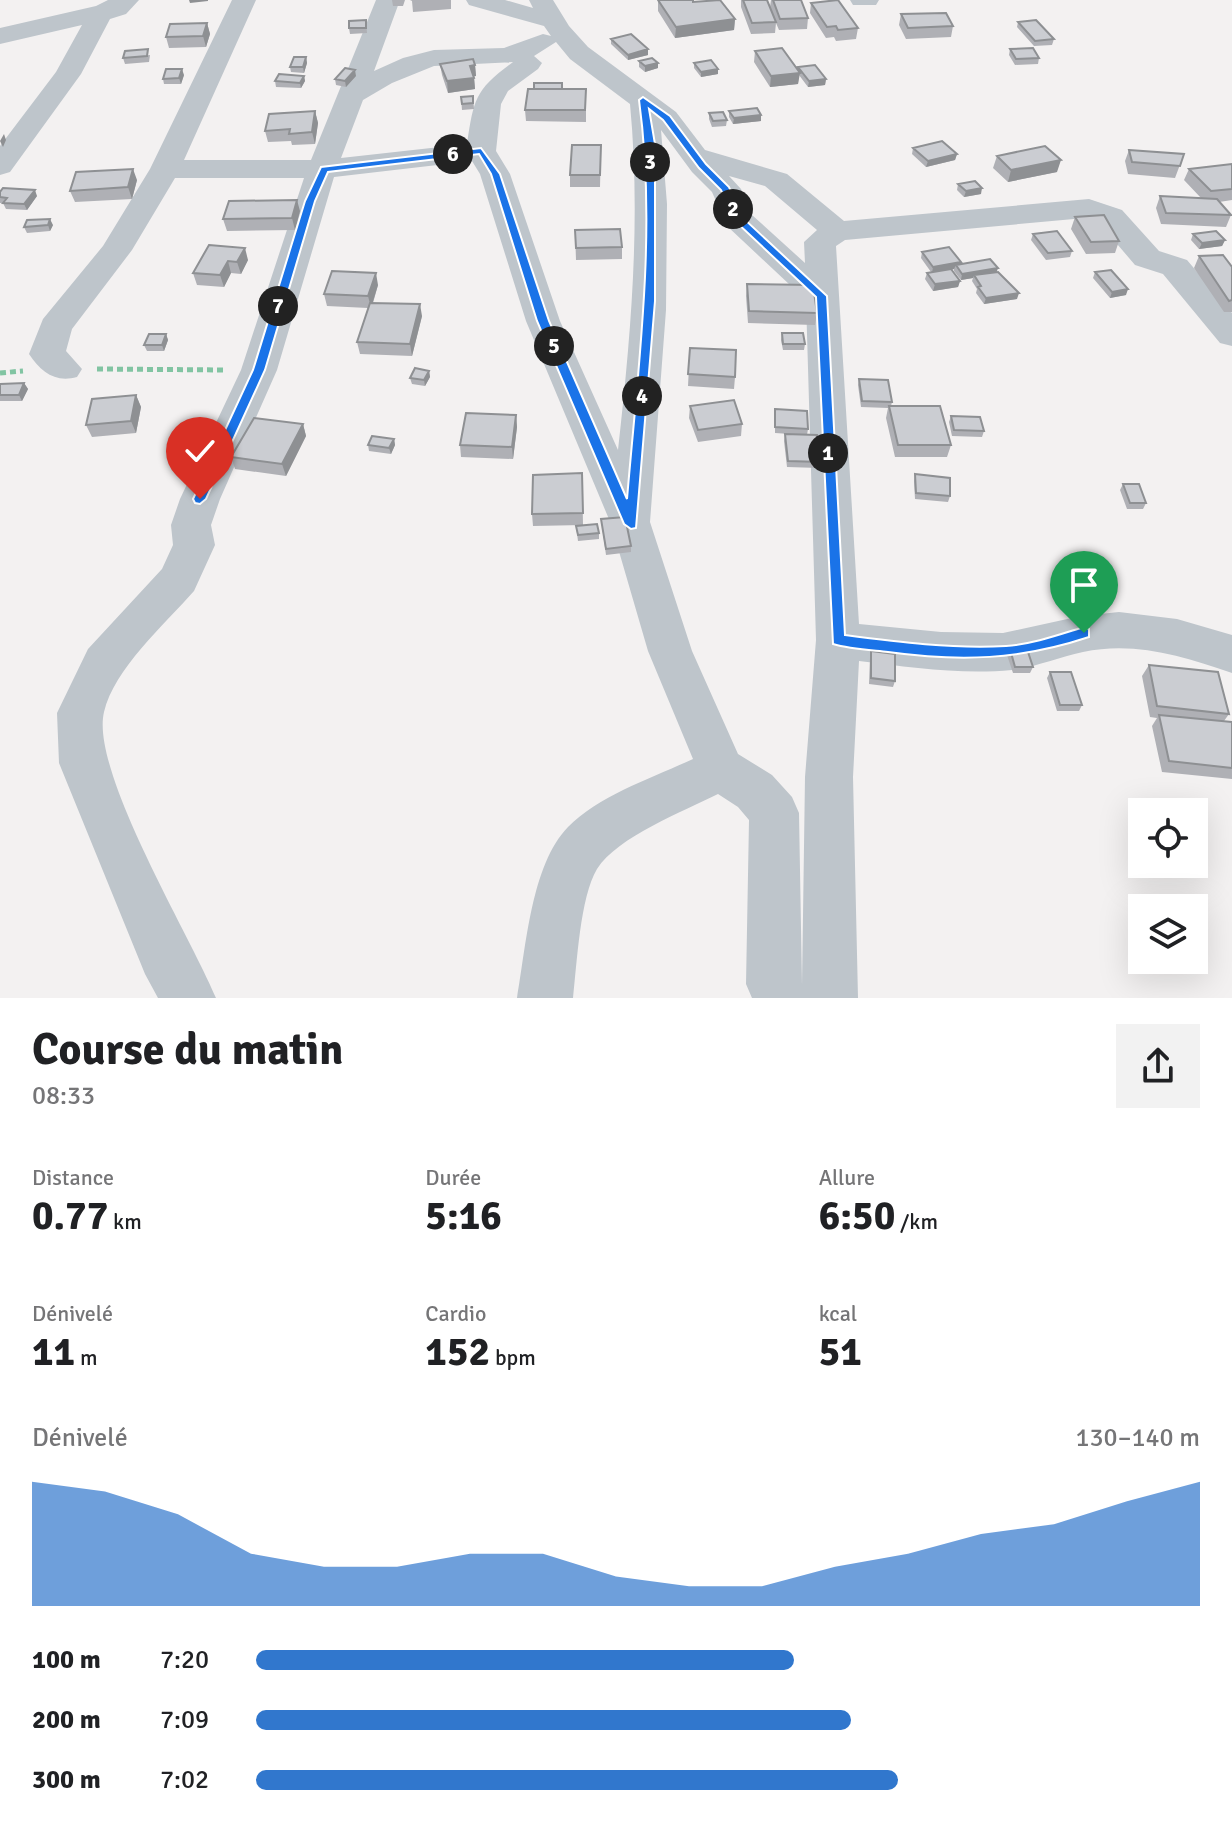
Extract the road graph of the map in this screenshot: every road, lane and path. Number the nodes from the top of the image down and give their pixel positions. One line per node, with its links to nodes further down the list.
1 (127, 0): 6 (street)
2 (154, 0): 6 (street)
3 (244, 0): 19 (street)
4 (388, 0): 11 (street)
5 (478, 0): 7 (street)
6 (100, 14): 8 (street); 18 (street)
7 (551, 17): 9 (street); 13 (street)
8 (0, 36)
9 (499, 56): 10 (street); 12 (street)
10 (436, 58): 11 (street); 14 (street)
11 (366, 60): 14 (street)
12 (546, 66): 13 (street); 16 (street)
13 (609, 76): 15 (street)
14 (354, 94): 20 (street)
15 (643, 100): 17 (street); 27 (street)
16 (481, 151): 20 (street); 27 (street)
17 (698, 157): 21 (street); 22 (street)
18 (0, 166)
19 (165, 169): 20 (street); 24 (street)
20 (325, 169): 25 (street)
21 (837, 231): 22 (street); 23 (street)
22 (821, 296): 28 (street)
23 (1232, 335)
24 (64, 369): 25 (path); 26 (path)
25 (259, 370): 31 (street)
26 (0, 373)
27 (631, 524): 30 (street)
28 (838, 640): 29 (street); 34 (street)
29 (1232, 654)
30 (721, 769): 32 (street); 33 (street)
31 (188, 998)
32 (545, 998)
33 (780, 998)
34 (830, 998)

